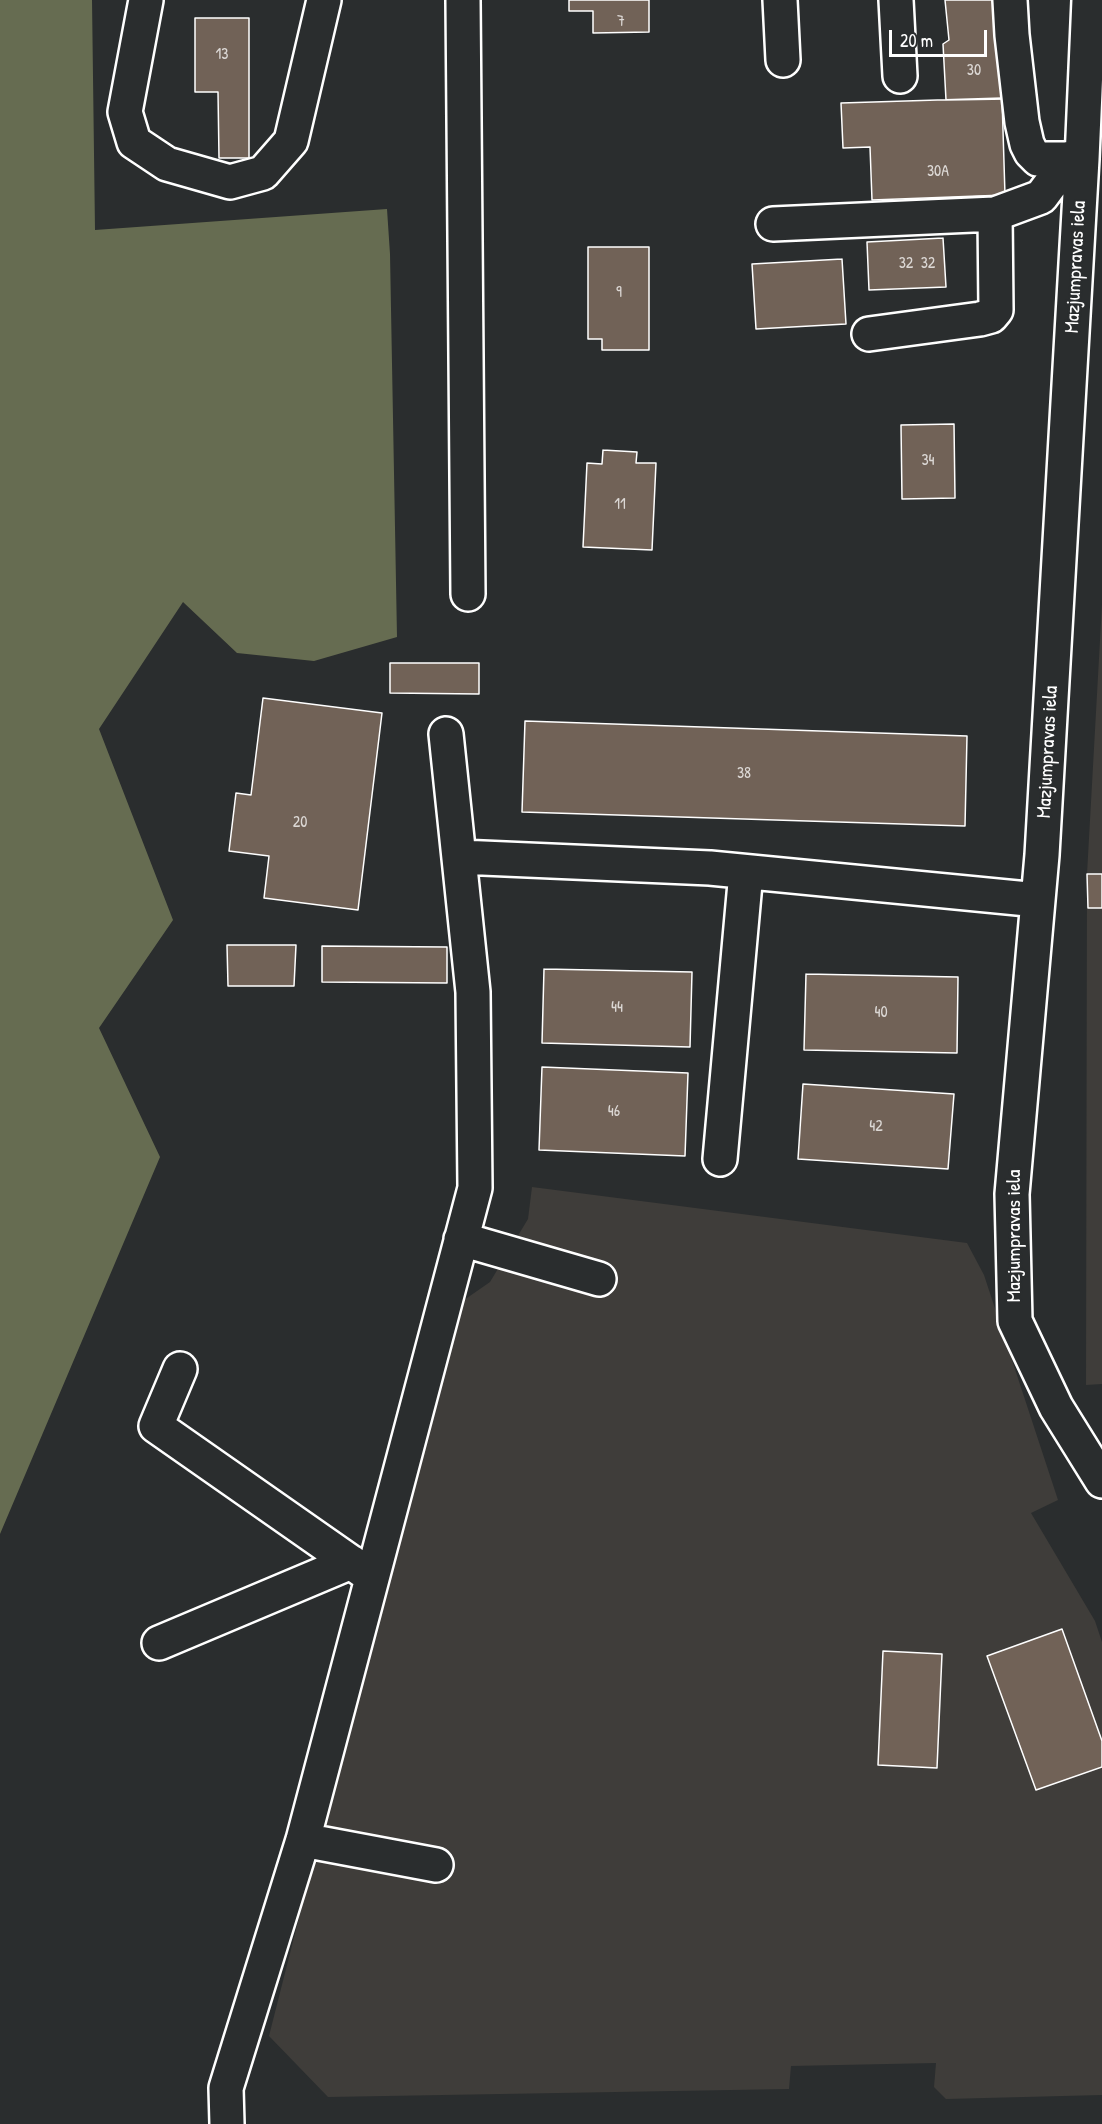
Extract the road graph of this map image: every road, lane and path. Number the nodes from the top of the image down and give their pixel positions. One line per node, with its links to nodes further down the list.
1 (146, 0): 2 (street)
2 (324, 0)
3 (463, 0): 14 (street)
4 (780, 0): 8 (street)
5 (896, 0): 9 (street)
6 (1010, 0): 10 (street)
7 (1089, 0): 10 (street, Mazjumpravas iela)
8 (783, 60)
9 (900, 76)
10 (1076, 159): 11 (street); 18 (street, Mazjumpravas iela)
11 (995, 214): 12 (street); 13 (street)
12 (773, 224)
13 (869, 334)
14 (468, 594)
15 (446, 734): 16 (street)
16 (460, 857): 17 (street); 20 (street)
17 (746, 872): 18 (street); 19 (street)
18 (1038, 900): 23 (street, Mazjumpravas iela)
19 (720, 1159)
20 (461, 1239): 21 (street); 24 (street)
21 (599, 1279)
22 (180, 1370): 24 (street)
23 (1102, 1481)
24 (362, 1569): 25 (street); 26 (street)
25 (159, 1643)
26 (303, 1840): 27 (street); 28 (street)
27 (436, 1865)
28 (227, 2124)

